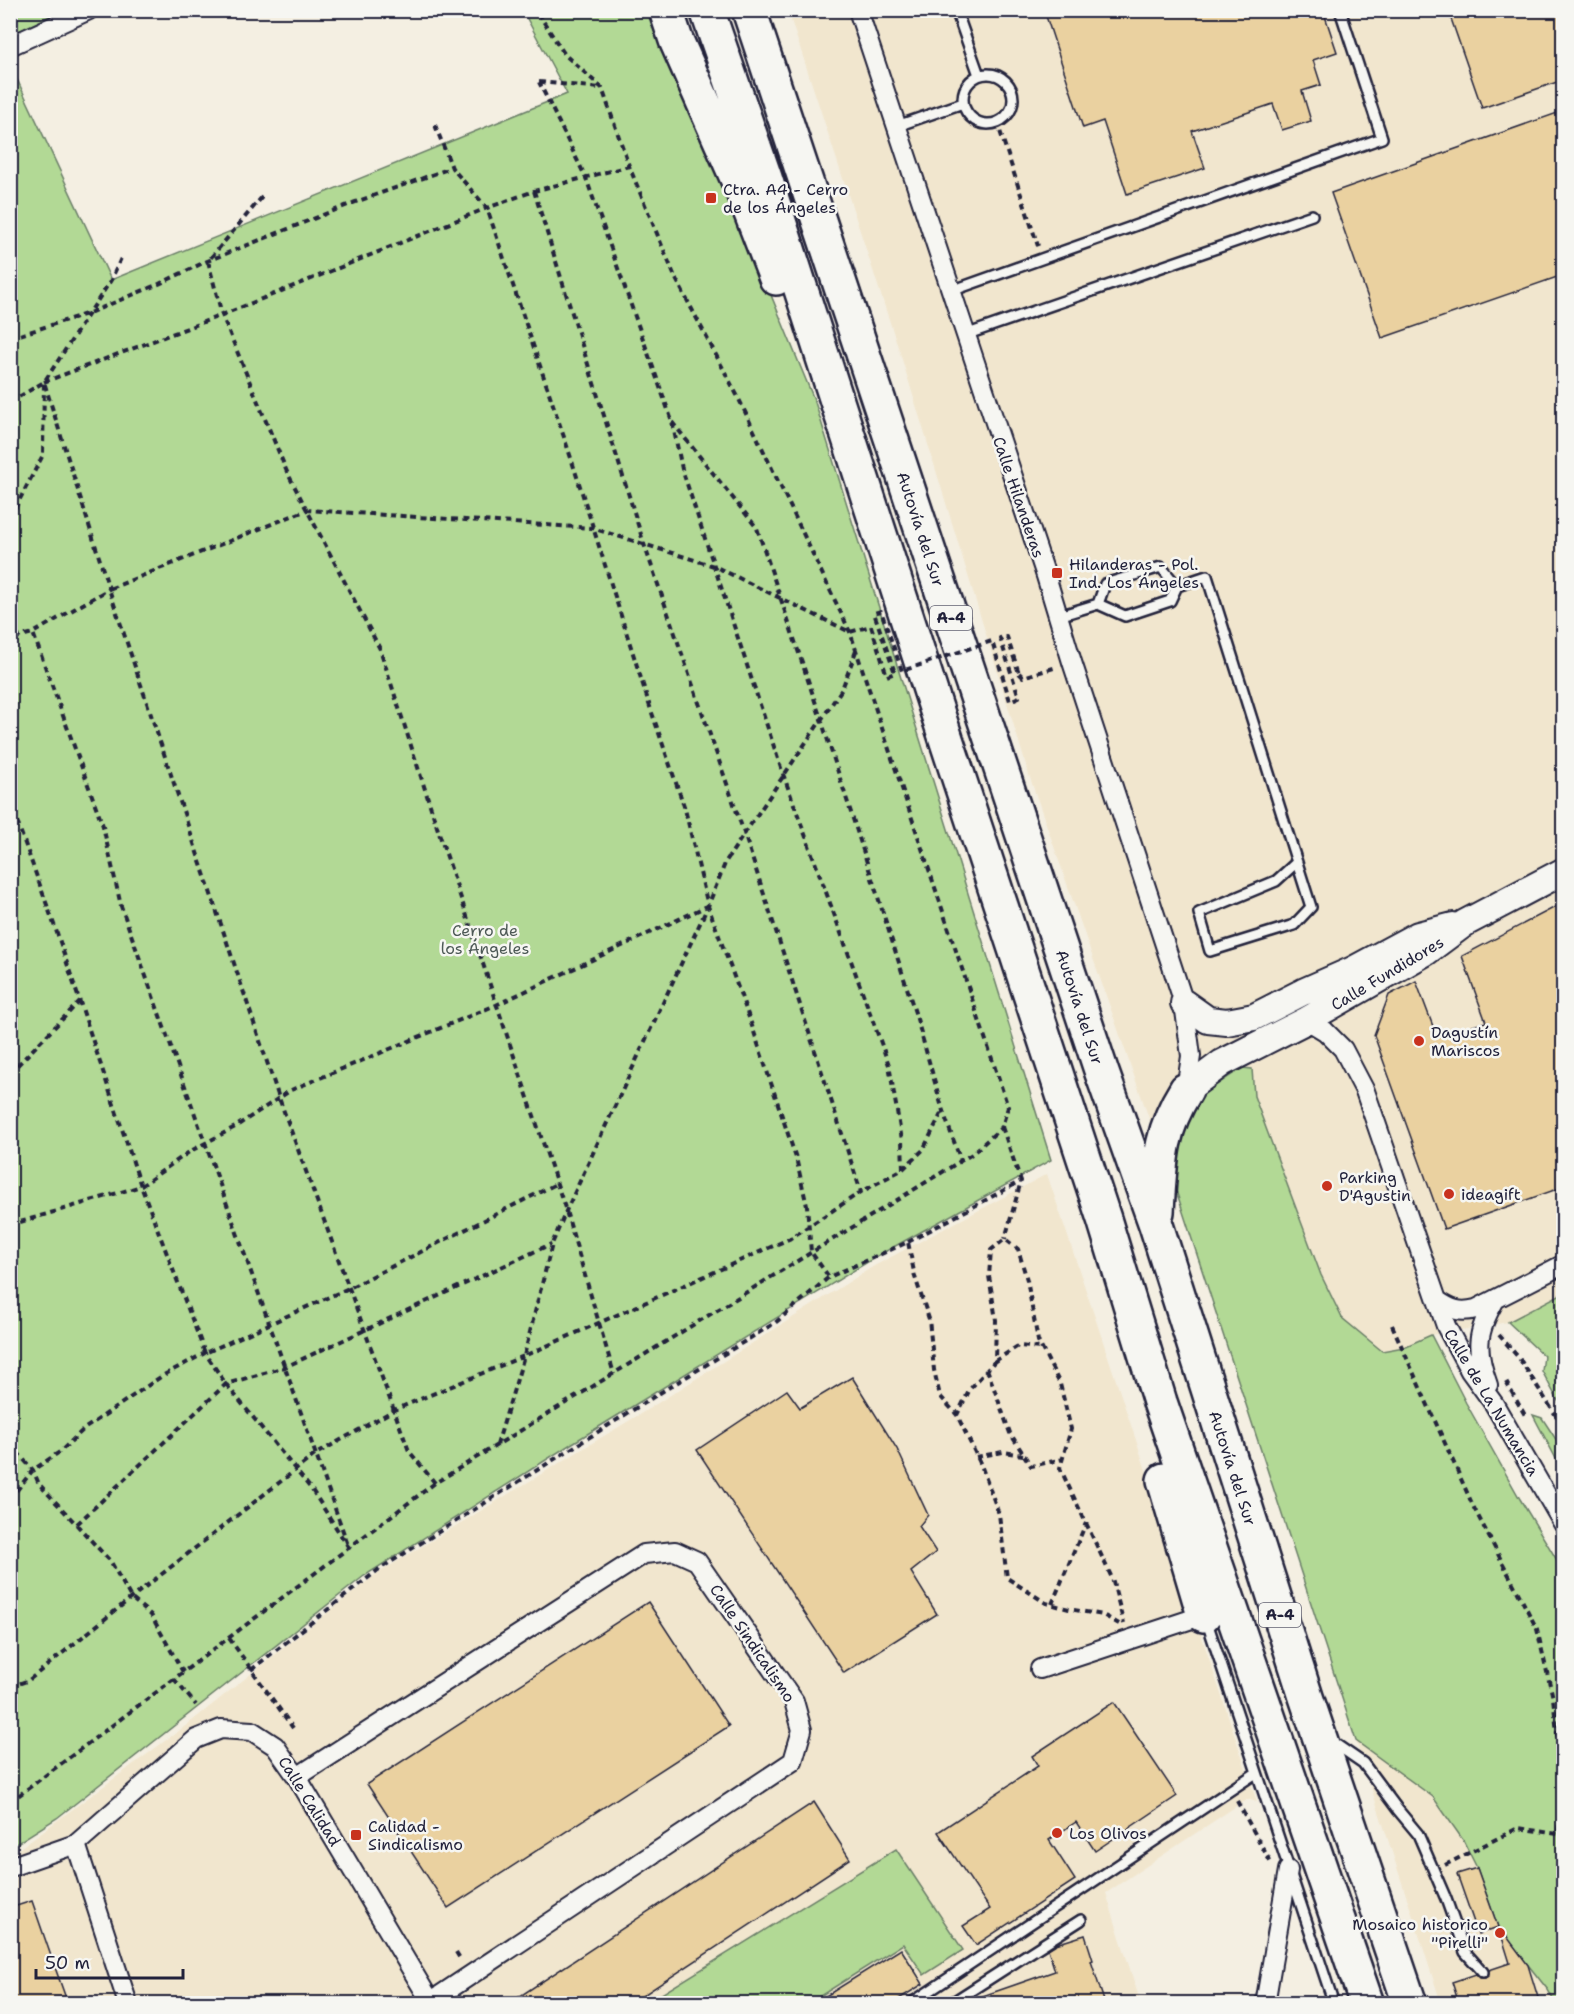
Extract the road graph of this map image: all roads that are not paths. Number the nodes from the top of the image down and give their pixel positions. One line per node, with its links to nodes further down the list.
1 (89, 10): 8 (street)
2 (666, 10): 15 (highway)
3 (707, 10): 15 (highway, A-4)
4 (749, 10): 26 (highway, Autovía del Sur / A-4)
5 (858, 10): 11 (street, Calle Hilanderas)
6 (956, 10): 9 (lane)
7 (1340, 10): 13 (lane)
8 (10, 46)
9 (979, 75): 10 (lane); 10 (lane)
10 (963, 103): 11 (lane)
11 (897, 126): 13 (street, Calle Hilanderas)
12 (1312, 215): 14 (lane)
13 (951, 291): 14 (street, Calle Hilanderas)
14 (965, 335): 18 (street, Calle Hilanderas)
15 (843, 420): 30 (highway, A-4)
16 (1177, 586): 17 (lane); 17 (lane); 19 (lane)
17 (1098, 604): 18 (lane)
18 (1059, 616): 23 (street, Calle Hilanderas)
19 (1297, 862): 19 (lane)
20 (1563, 871): 21 (street, Calle Fundidores)
21 (1465, 923): 22 (street, Calle Fundidores); 24 (street, Calle Fundidores)
22 (1304, 992): 23 (street, Calle Fundidores); 24 (street, Calle Fundidores)
23 (1184, 1003): 25 (street, Calle Hilanderas)
24 (1308, 1020): 25 (street, Calle Fundidores); 28 (street, Calle de La Numancia)
25 (1186, 1090): 26 (highway)
26 (1156, 1225): 35 (highway, Autovía del Sur / A-4)
27 (1563, 1264): 29 (street)
28 (1437, 1300): 29 (street); 31 (street, Calle de La Numancia)
29 (1495, 1300): 31 (street)
30 (1160, 1402): 33 (highway); 49 (highway, A-4)
31 (1494, 1404): 32 (street, Calle de La Numancia)
32 (1563, 1525)
33 (1204, 1615): 34 (street); 36 (lane)
34 (1040, 1669)
35 (1318, 1733): 42 (lane); 50 (highway, Autovía del Sur / A-4)
36 (1256, 1773): 40 (lane); 45 (lane)
37 (297, 1777): 38 (street, Calle Calidad); 43 (street, Calle Calidad); 43 (street, Calle Sindicalismo)
38 (76, 1844): 39 (street, Calle Calidad); 44 (street)
39 (10, 1867)
40 (1282, 1871): 47 (street); 48 (lane)
41 (1081, 1920): 46 (lane)
42 (1483, 1972)
43 (431, 2003)
44 (128, 2004)
45 (910, 2004)
46 (950, 2004)
47 (1265, 2004)
48 (1334, 2004)
49 (1367, 2004)
50 (1410, 2004)

